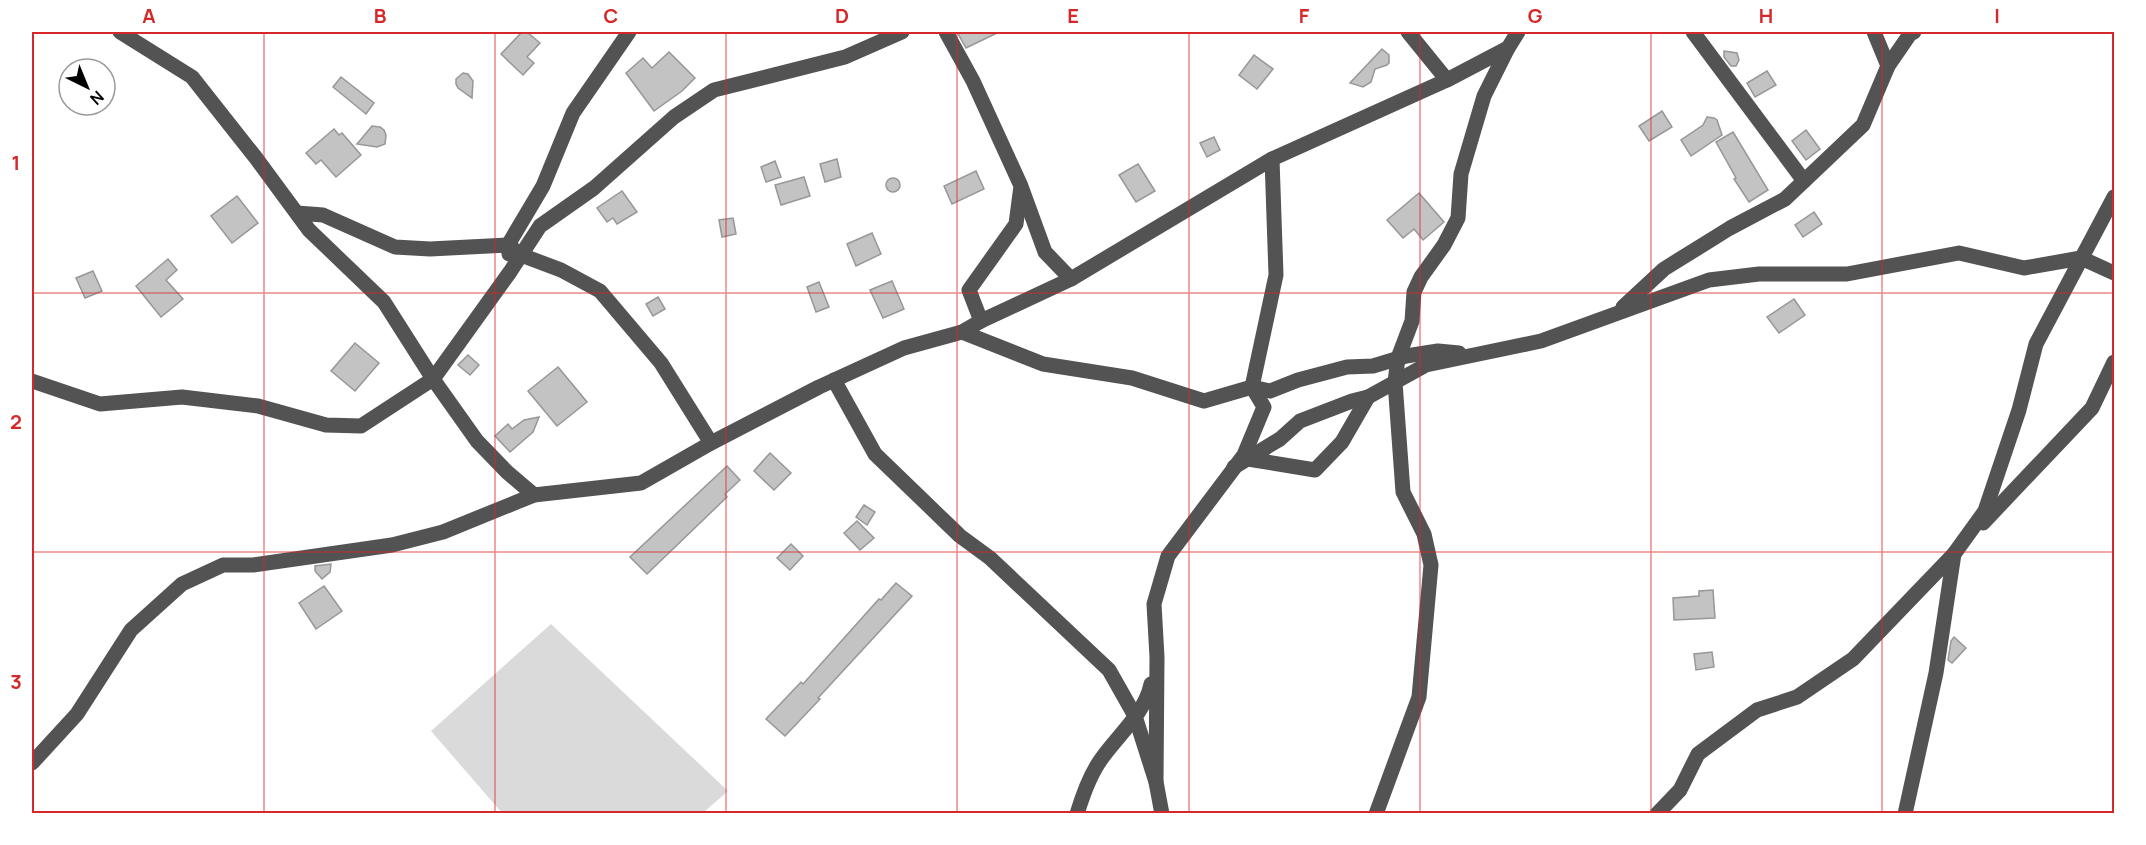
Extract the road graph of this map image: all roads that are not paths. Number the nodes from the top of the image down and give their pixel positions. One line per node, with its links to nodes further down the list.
1 (120, 32): 17 (street)
2 (629, 32): 18 (street)
3 (902, 32): 19 (street)
4 (946, 32): 15 (street)
5 (1408, 32): 12 (street)
6 (1518, 32): 10 (street)
7 (1693, 32): 14 (street)
8 (1874, 32): 11 (street)
9 (1914, 32): 11 (street)
10 (1508, 48): 12 (street); 28 (street)
11 (1888, 66): 14 (street)
12 (1447, 80): 13 (street)
13 (1272, 159): 23 (street); 34 (street)
14 (1804, 181): 24 (street)
15 (1021, 186): 23 (street); 25 (street)
16 (2115, 197): 20 (street)
17 (297, 213): 18 (street); 30 (street)
18 (508, 244): 19 (street); 21 (street)
19 (521, 255): 21 (street); 36 (street)
20 (2080, 258): 22 (street); 24 (street); 39 (street)
21 (510, 272): 30 (street)
22 (2115, 273)
23 (1071, 279): 25 (street)
24 (1619, 312): 27 (street)
25 (981, 321): 26 (street)
26 (962, 332): 31 (street); 34 (street)
27 (1477, 354): 28 (street); 33 (street)
28 (1398, 358): 33 (street); 34 (street)
29 (2115, 362): 39 (street)
30 (433, 379): 32 (street); 38 (street)
31 (834, 380): 36 (street); 41 (street)
32 (32, 381)
33 (1395, 382): 35 (street); 46 (street)
34 (1252, 387): 37 (street)
35 (1368, 397): 37 (street); 37 (street)
36 (711, 443): 38 (street)
37 (1241, 463): 40 (street)
38 (534, 495): 42 (street)
39 (1954, 554): 47 (street); 48 (street)
40 (1157, 657): 41 (street); 43 (street)
41 (1135, 716): 43 (street); 44 (street)
42 (32, 763)
43 (1156, 782): 45 (street)
44 (1077, 813)
45 (1162, 813)
46 (1376, 813)
47 (1657, 813)
48 (1905, 813)

